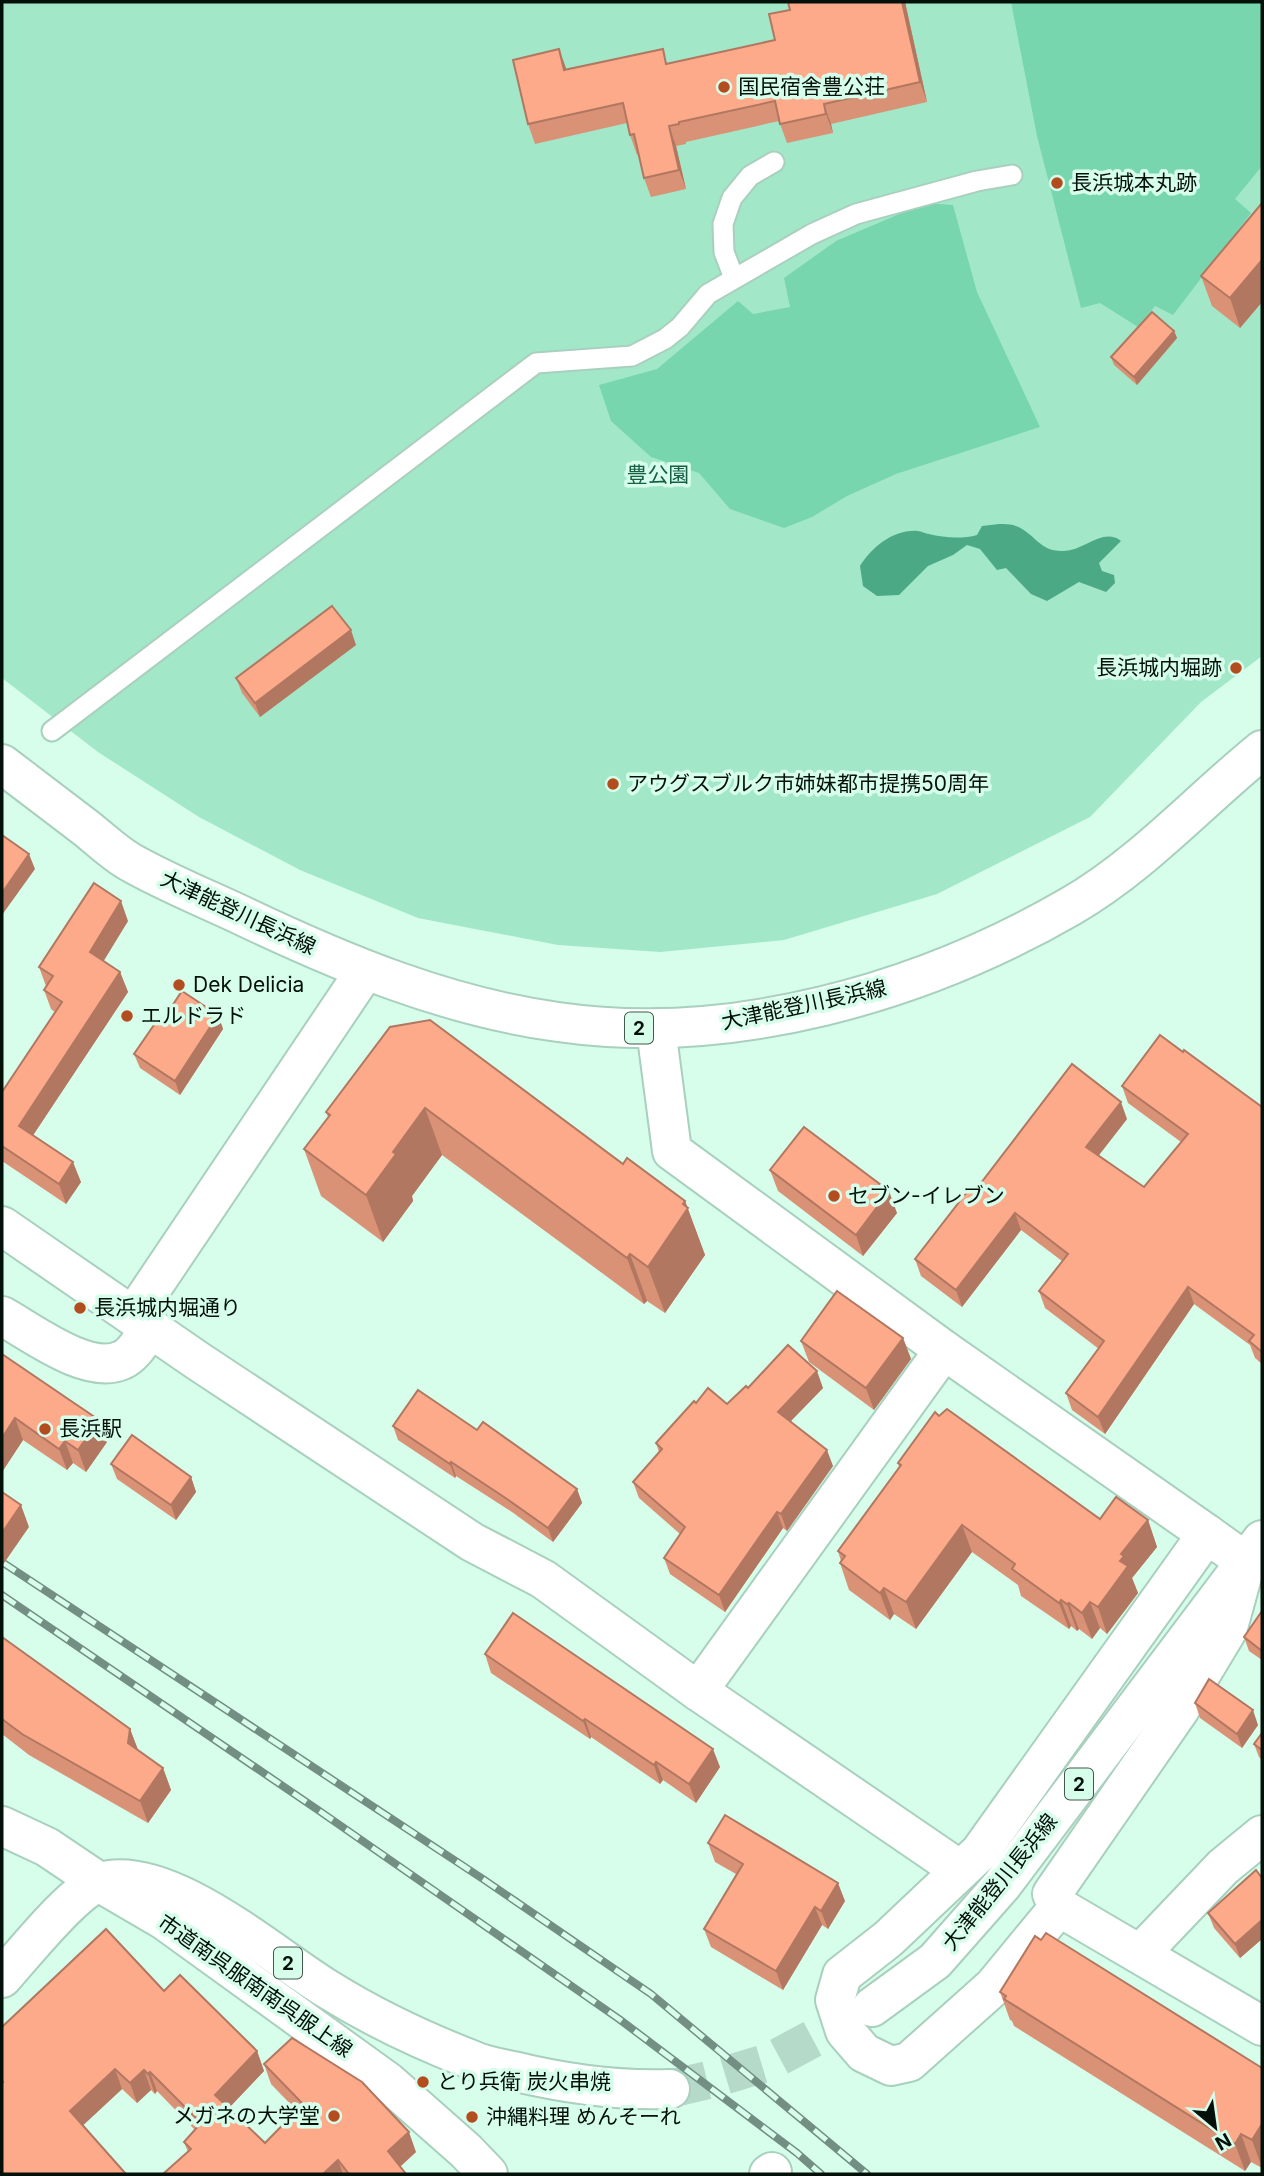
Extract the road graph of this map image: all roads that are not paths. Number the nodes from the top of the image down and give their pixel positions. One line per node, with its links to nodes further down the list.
1 (774, 162): 3 (lane)
2 (1012, 175): 3 (lane)
3 (734, 278): 4 (lane)
4 (52, 731)
5 (1262, 750): 8 (street, 大津能登川長浜線 / 2)
6 (2, 764): 7 (street, 大津能登川長浜線 / 2)
7 (365, 971): 8 (street, 大津能登川長浜線 / 2); 11 (street)
8 (656, 1030): 12 (street)
9 (2, 1226): 11 (street)
10 (2, 1315): 11 (street)
11 (142, 1322): 15 (street)
12 (944, 1350): 13 (street); 15 (street)
13 (1208, 1534): 14 (street); 18 (street)
14 (1254, 1551): 20 (street); 23 (street, 大津能登川長浜線 / 2)
15 (698, 1691): 18 (street)
16 (2, 1826): 19 (street, 市道南呉服南南呉服上線)
17 (1262, 1835): 21 (street)
18 (960, 1870): 20 (street)
19 (99, 1882): 22 (street); 25 (street, 2); 26 (street, 市道南呉服南南呉服上線)
20 (1059, 1907): 21 (street)
21 (1140, 1954): 24 (street)
22 (2, 1978)
23 (872, 2007)
24 (1257, 2017)
25 (670, 2089)
26 (488, 2174)

